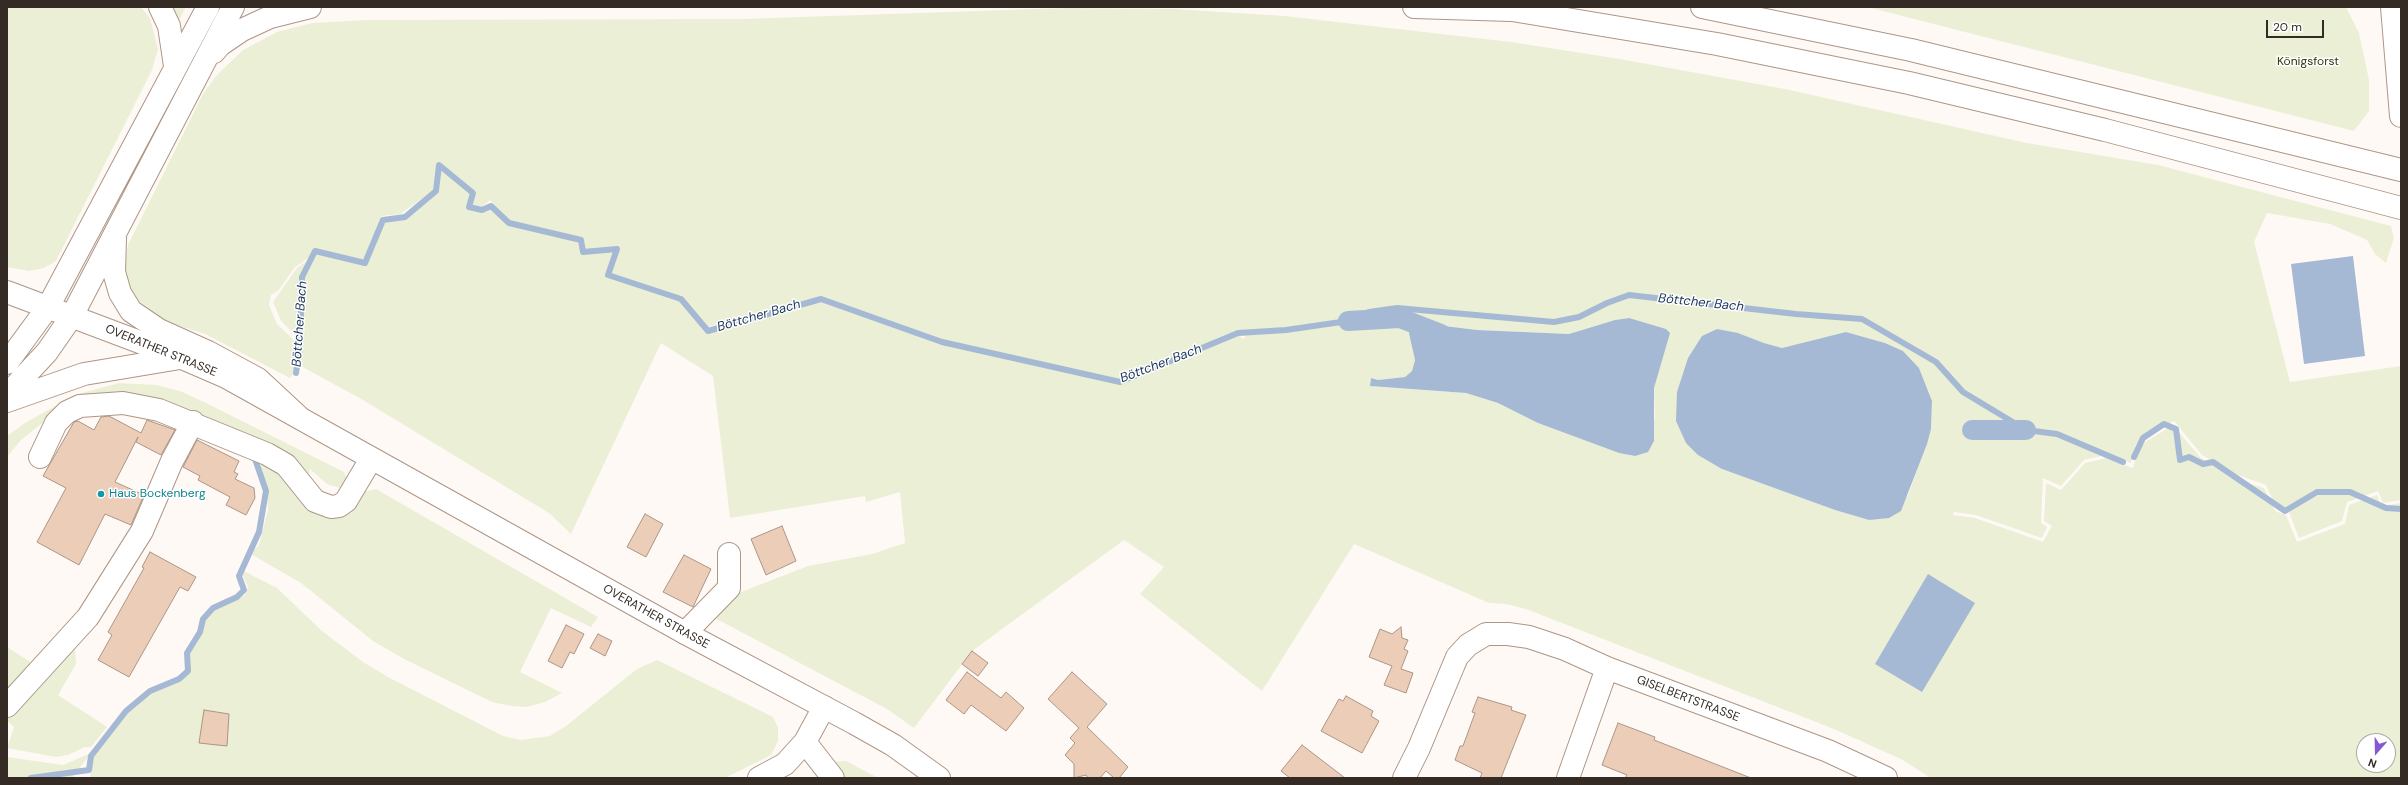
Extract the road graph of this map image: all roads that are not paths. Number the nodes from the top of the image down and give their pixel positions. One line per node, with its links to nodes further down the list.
1 (160, 7): 10 (main road)
2 (208, 7): 10 (main road)
3 (233, 7): 11 (main road)
4 (310, 7): 11 (main road)
5 (1414, 7): 9 (main road)
6 (1494, 7): 9 (main road)
7 (1702, 7): 13 (main road)
8 (2392, 7): 12 (main road)
9 (1519, 10): 14 (main road)
10 (175, 66): 17 (main road)
11 (200, 70): 15 (main road)
12 (2401, 116)
13 (2391, 167)
14 (2393, 206)
15 (115, 233): 18 (main road); 23 (main road)
16 (7, 292): 17 (main road, OVERATHER STRASSE)
17 (48, 307): 18 (main road, OVERATHER STRASSE); 20 (main road)
18 (72, 316): 19 (main road, OVERATHER STRASSE); 21 (main road)
19 (182, 358): 22 (main road); 23 (main road, OVERATHER STRASSE)
20 (7, 363)
21 (7, 395)
22 (7, 401)
23 (300, 418): 26 (main road, OVERATHER STRASSE)
24 (193, 422): 25 (main road); 26 (main road); 30 (main road)
25 (40, 457)
26 (371, 459): 28 (main road, OVERATHER STRASSE)
27 (729, 554): 28 (main road)
28 (685, 633): 31 (main road, OVERATHER STRASSE)
29 (1607, 668): 36 (main road, GISELBERTSTRASSE); 37 (main road); 38 (main road, GISELBERTSTRASSE)
30 (7, 706)
31 (824, 707): 32 (main road); 35 (main road, OVERATHER STRASSE)
32 (805, 742): 33 (main road); 34 (main road)
33 (759, 778)
34 (833, 778)
35 (939, 778)
36 (1404, 778)
37 (1568, 778)
38 (1886, 778)

